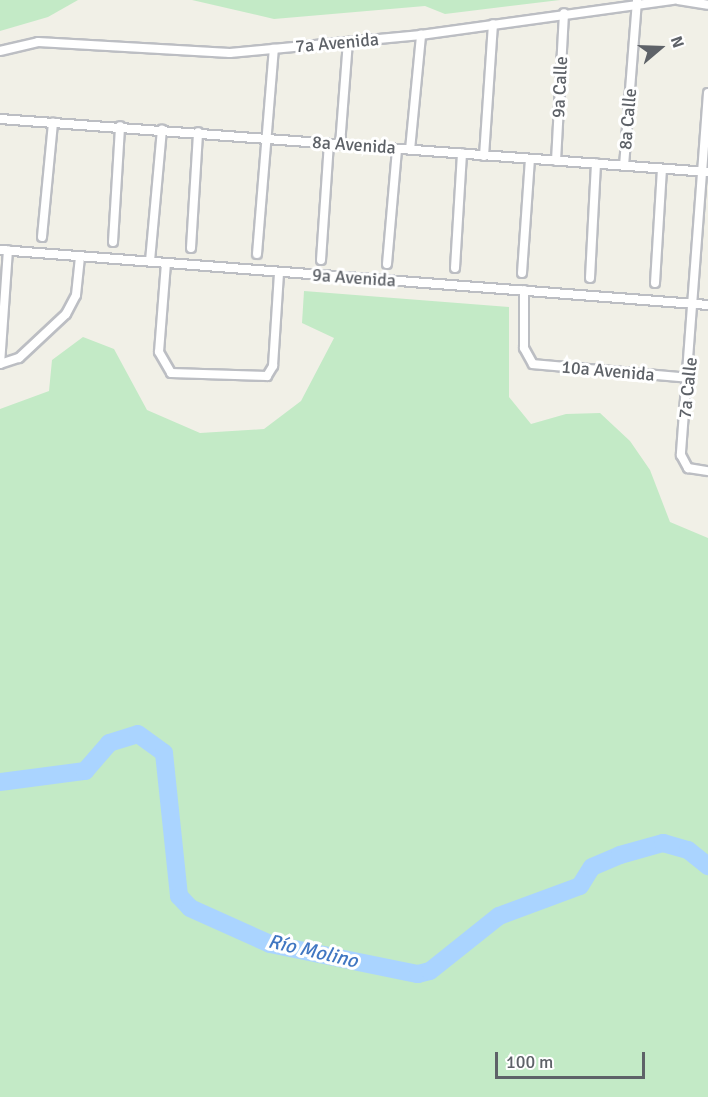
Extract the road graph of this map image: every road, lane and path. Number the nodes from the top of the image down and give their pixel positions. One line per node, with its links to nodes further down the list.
1 (676, 0): 2 (street, 7a Avenida); 3 (street, 7a Avenida)
2 (637, 1): 4 (street, 7a Avenida); 26 (street, 8a Calle)
3 (708, 5)
4 (564, 13): 5 (street, 7a Avenida); 24 (street, 9a Calle)
5 (493, 24): 6 (street, 7a Avenida); 22 (street)
6 (421, 35): 7 (street, 7a Avenida); 20 (street)
7 (348, 42): 8 (street, 7a Avenida); 18 (street)
8 (274, 49): 9 (street, 7a Avenida); 16 (street)
9 (0, 51)
10 (708, 93): 28 (street, 7a Calle)
11 (0, 119): 12 (street, 8a Avenida)
12 (52, 123): 13 (street, 8a Avenida); 29 (street)
13 (120, 126): 14 (street, 8a Avenida); 30 (street)
14 (162, 130): 15 (street, 8a Avenida); 36 (street)
15 (198, 132): 16 (street, 8a Avenida); 31 (street)
16 (263, 137): 17 (street, 8a Avenida); 33 (street)
17 (329, 144): 18 (street, 8a Avenida); 35 (street)
18 (340, 145): 19 (street, 8a Avenida)
19 (397, 149): 20 (street, 8a Avenida); 38 (street)
20 (410, 150): 21 (street, 8a Avenida)
21 (462, 153): 22 (street, 8a Avenida); 39 (street)
22 (484, 156): 23 (street, 8a Avenida)
23 (530, 159): 24 (street, 8a Avenida); 41 (street)
24 (556, 161): 25 (street, 8a Avenida)
25 (596, 163): 26 (street, 8a Avenida); 42 (street)
26 (624, 166): 27 (street, 8a Avenida)
27 (662, 169): 28 (street, 8a Avenida); 43 (street)
28 (706, 172): 45 (street, 7a Calle)
29 (42, 237)
30 (113, 242)
31 (191, 248)
32 (4, 250): 34 (street, 9a Avenida); 47 (street)
33 (257, 254)
34 (80, 256): 36 (street, 9a Avenida); 47 (street)
35 (321, 260)
36 (150, 261): 37 (street, 9a Avenida)
37 (166, 263): 40 (street, 9a Avenida); 40 (street)
38 (387, 264)
39 (455, 268)
40 (279, 272): 44 (street, 9a Avenida)
41 (522, 273)
42 (590, 278)
43 (655, 283)
44 (524, 290): 45 (street, 9a Avenida); 48 (street, 10a Avenida)
45 (695, 304): 46 (street, 9a Avenida); 48 (street, 7a Calle)
46 (708, 305)
47 (0, 364)
48 (689, 378): 49 (street, 7a Calle)
49 (708, 471)

